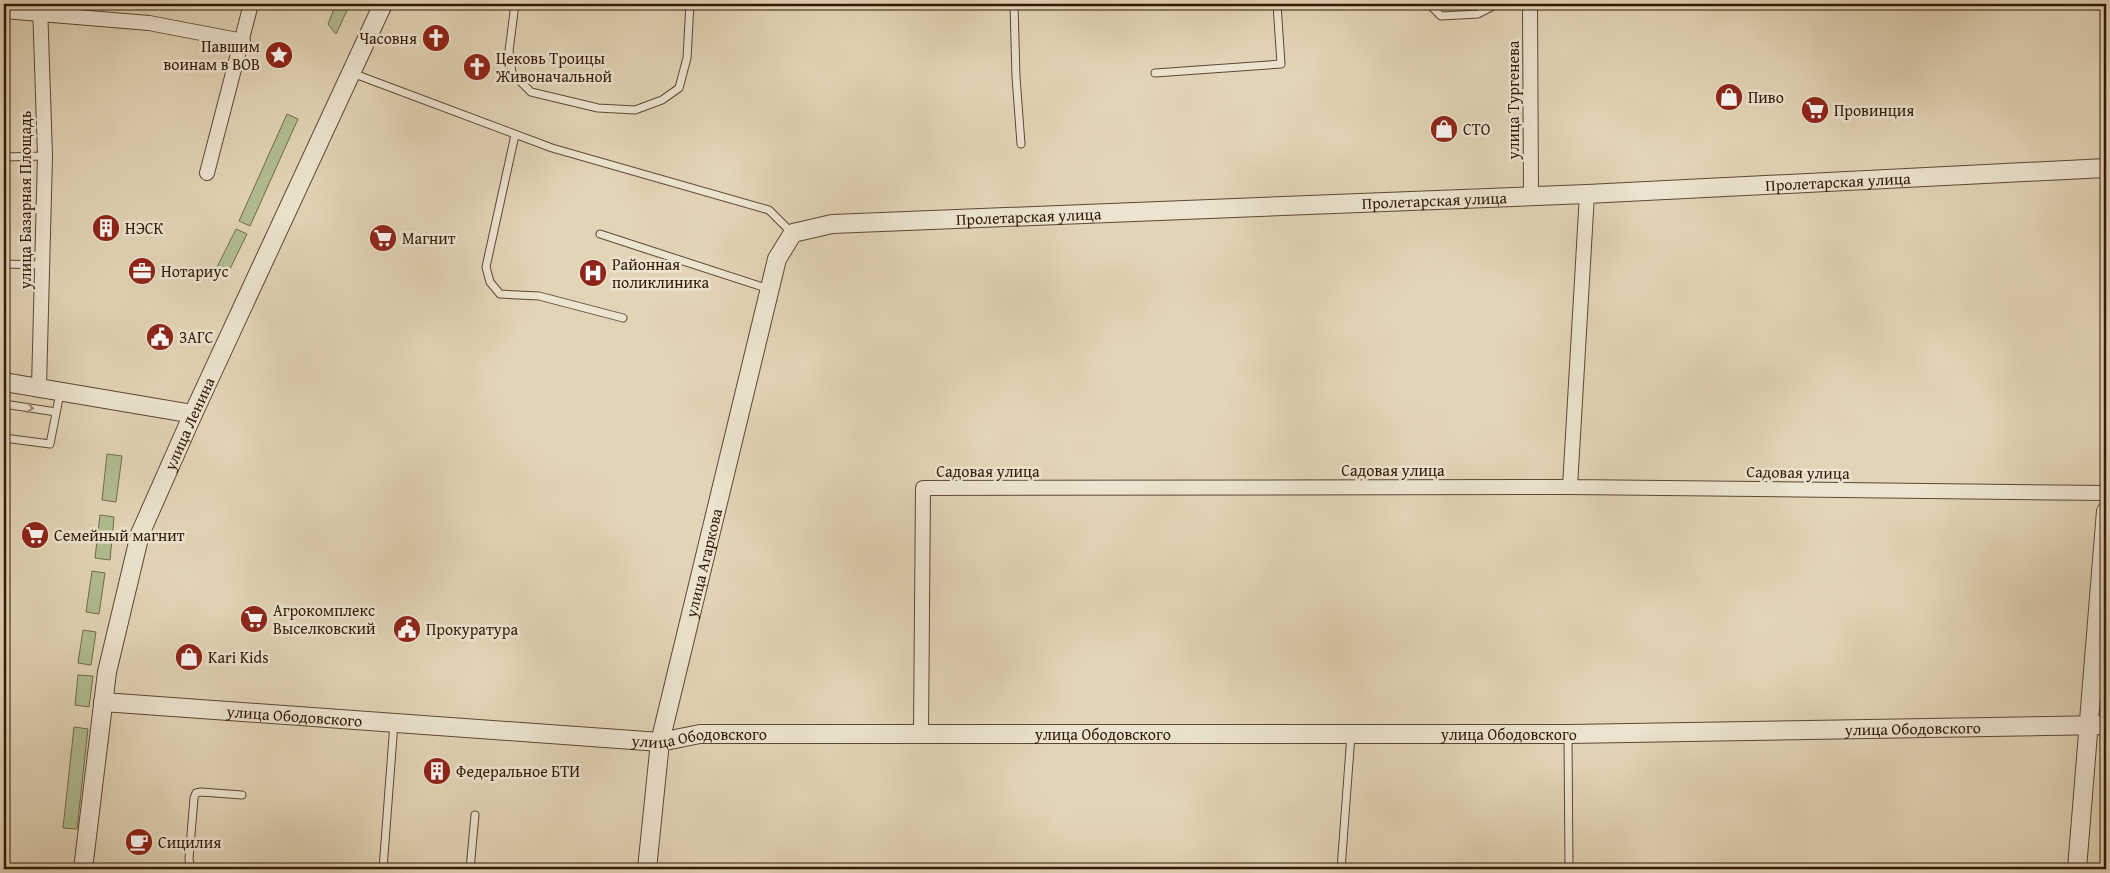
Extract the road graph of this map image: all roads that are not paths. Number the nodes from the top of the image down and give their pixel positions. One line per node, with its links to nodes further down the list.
1 (251, 4): 12 (street)
2 (383, 4): 13 (street, улица Ленина)
3 (515, 4): 4 (lane)
4 (690, 4)
5 (1014, 4): 16 (lane)
6 (1277, 4): 14 (lane)
7 (1429, 4): 8 (lane)
8 (1497, 4)
9 (1530, 4): 22 (street, улица Тургенева)
10 (39, 9): 11 (street); 12 (street); 17 (street, улица Базарная Площадь)
11 (4, 10)
12 (242, 41): 20 (street)
13 (350, 72): 15 (lane); 34 (street, улица Ленина)
14 (1155, 73)
15 (515, 135): 23 (lane); 28 (lane)
16 (1021, 144)
17 (45, 156): 18 (lane); 26 (street, улица Базарная Площадь)
18 (4, 158)
19 (2106, 168): 21 (street, Пролетарская улица)
20 (207, 173)
21 (1588, 194): 22 (street, Пролетарская улица); 36 (street)
22 (1531, 196): 23 (street, Пролетарская улица)
23 (793, 233): 27 (street, улица Агаркова)
24 (600, 234): 27 (lane)
25 (4, 264): 26 (lane)
26 (44, 265): 30 (street, улица Базарная Площадь)
27 (770, 289): 45 (street, улица Агаркова)
28 (624, 318)
29 (4, 382): 30 (street)
30 (39, 386): 31 (street)
31 (60, 392): 33 (lane); 34 (street)
32 (4, 404): 33 (lane, one-way to 33)
33 (56, 412): 35 (lane)
34 (192, 414): 39 (street, улица Ленина)
35 (4, 438)
36 (1570, 487): 37 (street, Садовая улица); 42 (street, Садовая улица)
37 (2106, 493)
38 (2106, 511): 41 (street)
39 (103, 702): 40 (street, улица Ободовского); 48 (street, улица Ленина)
40 (394, 723): 45 (street, улица Ободовского); 50 (lane)
41 (2098, 725): 44 (street, улица Ободовского); 55 (street)
42 (921, 733): 43 (street, улица Ободовского); 45 (street, улица Ободовского)
43 (1351, 734): 44 (street, улица Ободовского); 53 (lane)
44 (1568, 734): 54 (lane)
45 (660, 742): 52 (street, улица Агаркова)
46 (242, 795): 49 (lane)
47 (474, 815): 51 (lane)
48 (83, 869)
49 (213, 869)
50 (383, 869)
51 (470, 869)
52 (647, 869)
53 (1341, 869)
54 (1569, 869)
55 (2077, 869)

